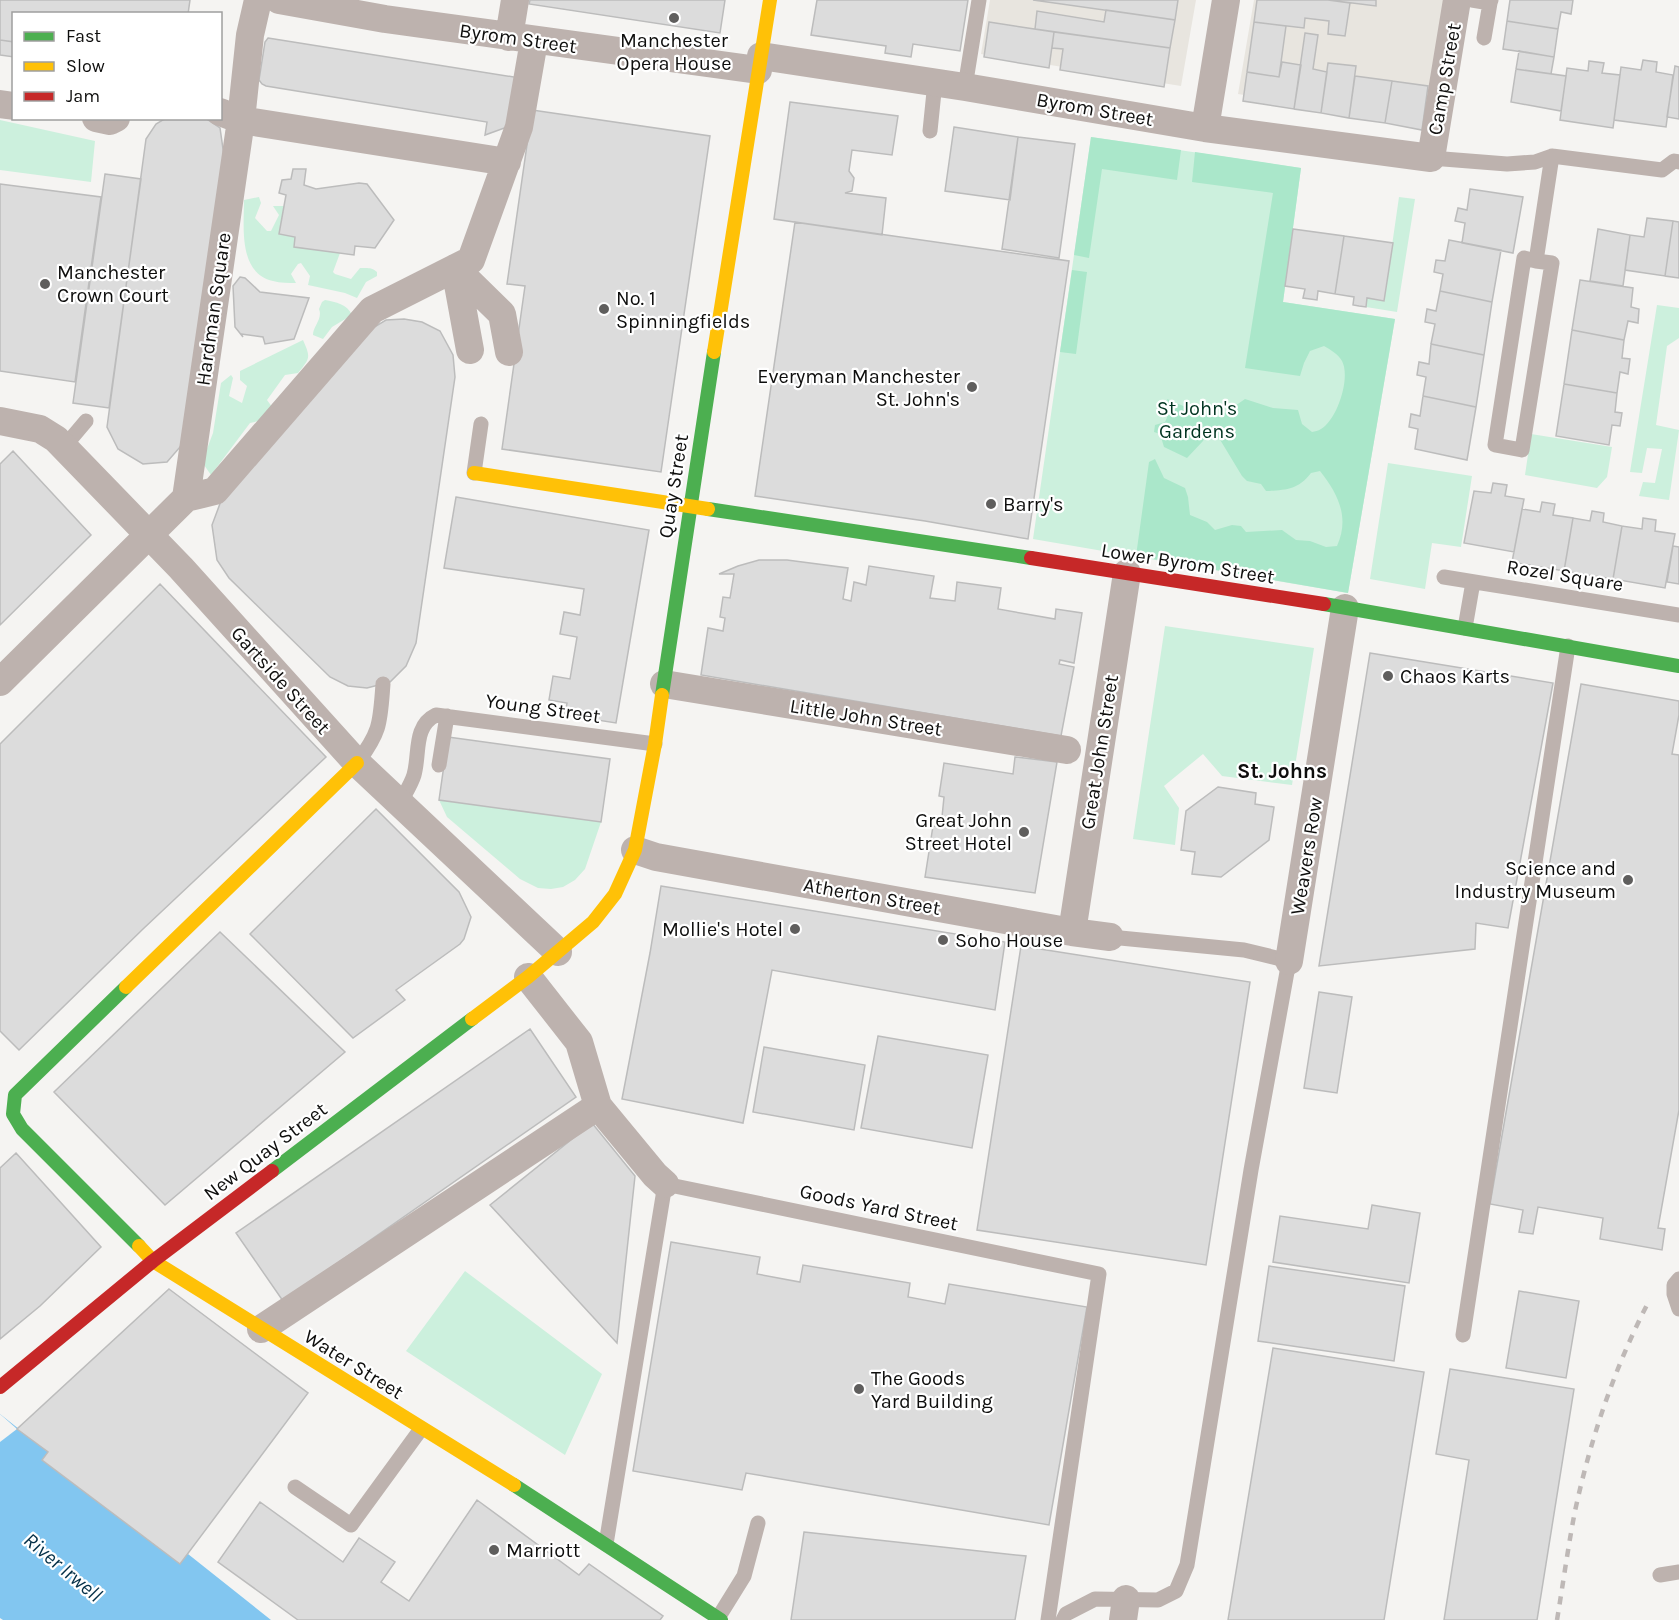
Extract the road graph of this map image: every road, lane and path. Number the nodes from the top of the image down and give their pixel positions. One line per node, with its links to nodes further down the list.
1 (258, 0): 15 (street, Hardman Square)
2 (279, 0): 11 (street, Byrom Street)
3 (515, 0): 11 (street)
4 (770, 0): 12 (street, Quay Street)
5 (979, 0): 14 (lane)
6 (1226, 0): 16 (street)
7 (1472, 0): 8 (lane)
8 (1490, 1): 10 (lane)
9 (1449, 16): 19 (street, Camp Street)
10 (1484, 38)
11 (522, 39): 12 (street, Byrom Street); 20 (street)
12 (759, 63): 13 (street, Byrom Street); 32 (street, Quay Street)
13 (935, 82): 14 (street, Byrom Street); 17 (lane)
14 (965, 87): 16 (street, Byrom Street)
15 (231, 116): 20 (street); 31 (street, Hardman Square)
16 (1205, 128): 19 (street, Byrom Street)
17 (930, 131)
18 (1552, 156): 19 (lane); 21 (lane); 22 (lane)
19 (1431, 158)
20 (507, 162): 23 (street)
21 (1679, 162)
22 (1536, 261): 22 (lane)
23 (455, 268): 24 (street); 25 (street); 31 (street)
24 (470, 350)
25 (509, 352)
26 (0, 421): 29 (street, Gartside Street)
27 (86, 422): 29 (lane)
28 (481, 424): 30 (lane)
29 (64, 447): 33 (street, Gartside Street)
30 (474, 473): 32 (street)
31 (186, 498): 33 (street)
32 (689, 506): 34 (street, Lower Byrom Street); 44 (street, Quay Street)
33 (154, 531): 42 (street); 48 (street, Gartside Street)
34 (1127, 573): 37 (street, Lower Byrom Street); 52 (street, Great John Street)
35 (1444, 577): 36 (lane, Rozel Square)
36 (1473, 582): 38 (lane, Rozel Square); 39 (lane)
37 (1345, 608): 39 (street, Lower Byrom Street); 55 (street, Weavers Row)
38 (1679, 615)
39 (1465, 628): 40 (street, Lower Byrom Street)
40 (1568, 646): 41 (street, Lower Byrom Street); 64 (lane)
41 (1679, 666)
42 (0, 681)
43 (383, 684): 48 (lane)
44 (664, 684): 46 (street, Quay Street); 47 (street, Little John Street)
45 (447, 716): 46 (lane, Young Street); 49 (lane); 50 (lane, Young Street)
46 (655, 744): 51 (street, Quay Street)
47 (1067, 750)
48 (357, 763): 50 (street, Gartside Street); 57 (street)
49 (439, 765)
50 (399, 805): 54 (street, Gartside Street)
51 (635, 850): 52 (street, Atherton Street); 54 (street, Quay Street)
52 (1072, 932): 53 (street, Atherton Street)
53 (1110, 937): 55 (lane)
54 (558, 952): 56 (street, New Quay Street)
55 (1289, 961): 72 (lane)
56 (528, 977): 58 (street); 60 (street, New Quay Street)
57 (7, 1096): 60 (street, Water Street)
58 (598, 1106): 59 (street); 63 (street)
59 (665, 1184): 69 (lane); 74 (lane, Goods Yard Street)
60 (153, 1261): 63 (street, Water Street); 65 (street, New Quay Street)
61 (1679, 1279): 62 (lane)
62 (1679, 1309)
63 (261, 1329): 66 (street, Water Street)
64 (1463, 1335)
65 (0, 1387)
66 (421, 1429): 67 (lane); 69 (street, Water Street)
67 (295, 1487)
68 (758, 1523): 73 (lane)
69 (606, 1544): 73 (street, Water Street)
70 (1679, 1572): 71 (lane)
71 (1660, 1575)
72 (1124, 1609): 75 (lane)
73 (720, 1619)
74 (1047, 1620)
75 (1063, 1620)

